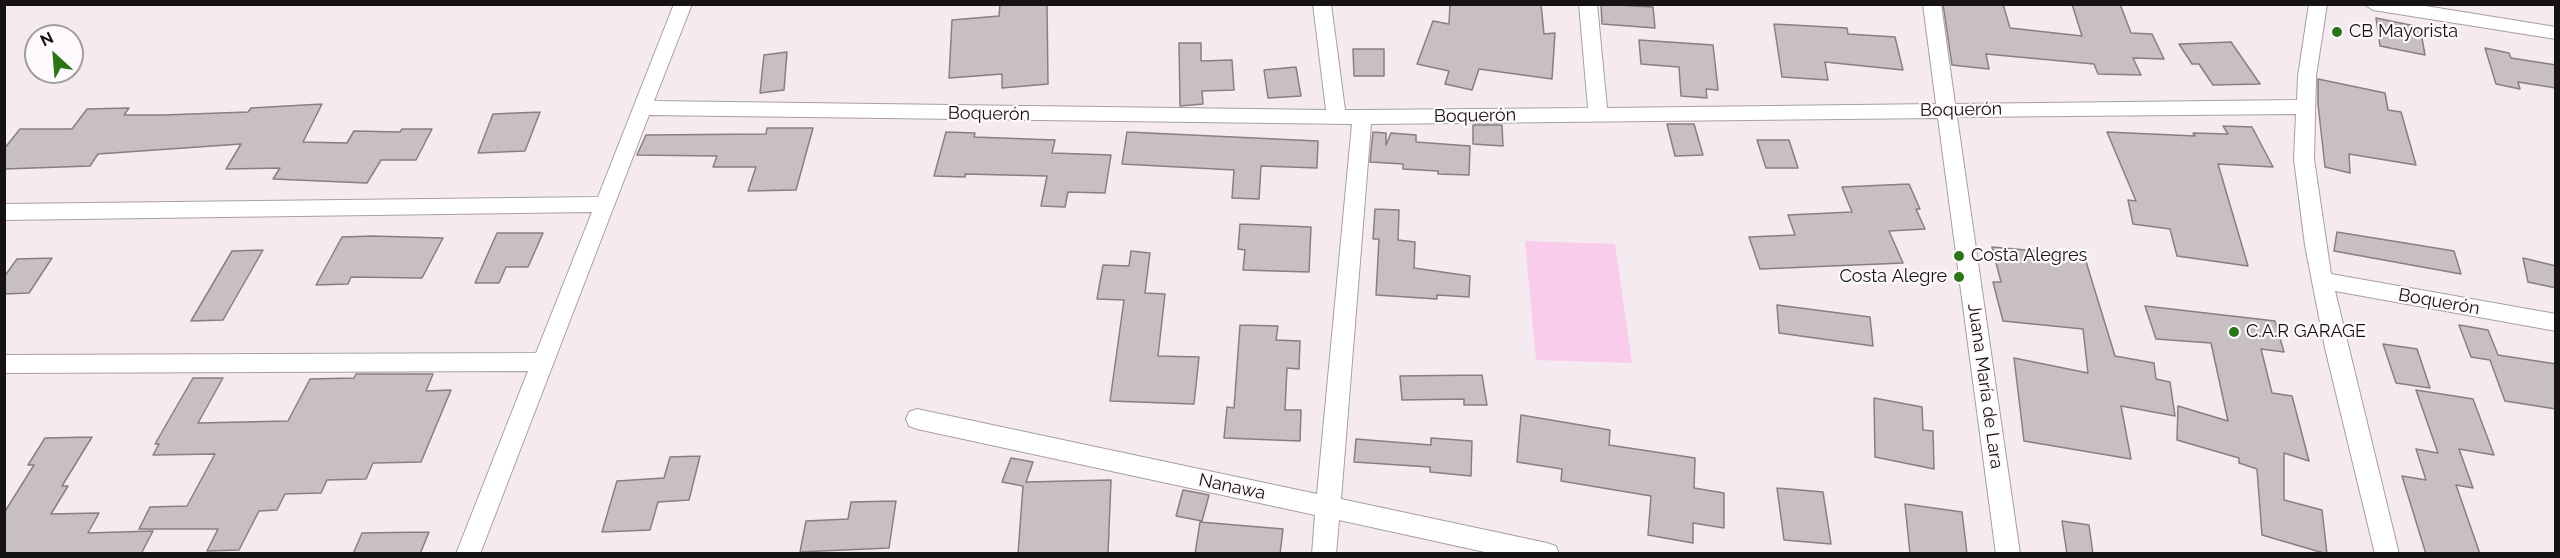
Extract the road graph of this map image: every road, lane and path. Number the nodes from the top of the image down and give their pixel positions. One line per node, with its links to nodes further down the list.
1 (684, 4): 9 (street)
2 (1322, 4): 12 (street)
3 (1588, 4): 11 (street)
4 (1932, 4): 10 (street, Juana María de Lara)
5 (2318, 4): 8 (street)
6 (2373, 4): 7 (street)
7 (2556, 33)
8 (2306, 107): 10 (street, Boquerón); 16 (street)
9 (644, 108): 12 (street, Boquerón); 14 (street)
10 (1947, 110): 11 (street, Boquerón); 25 (street, Juana María de Lara)
11 (1598, 114): 13 (street, Boquerón)
12 (1336, 117): 13 (street, Boquerón)
13 (1362, 117): 21 (street)
14 (606, 204): 15 (street); 18 (street)
15 (4, 212)
16 (2322, 280): 17 (street, Boquerón); 26 (street)
17 (2556, 323)
18 (544, 362): 19 (street); 22 (street)
19 (4, 364)
20 (916, 419): 21 (street, Nanawa)
21 (1329, 508): 23 (street); 24 (street, Nanawa)
22 (468, 554)
23 (1324, 554)
24 (1547, 554)
25 (2008, 554)
26 (2387, 554)

